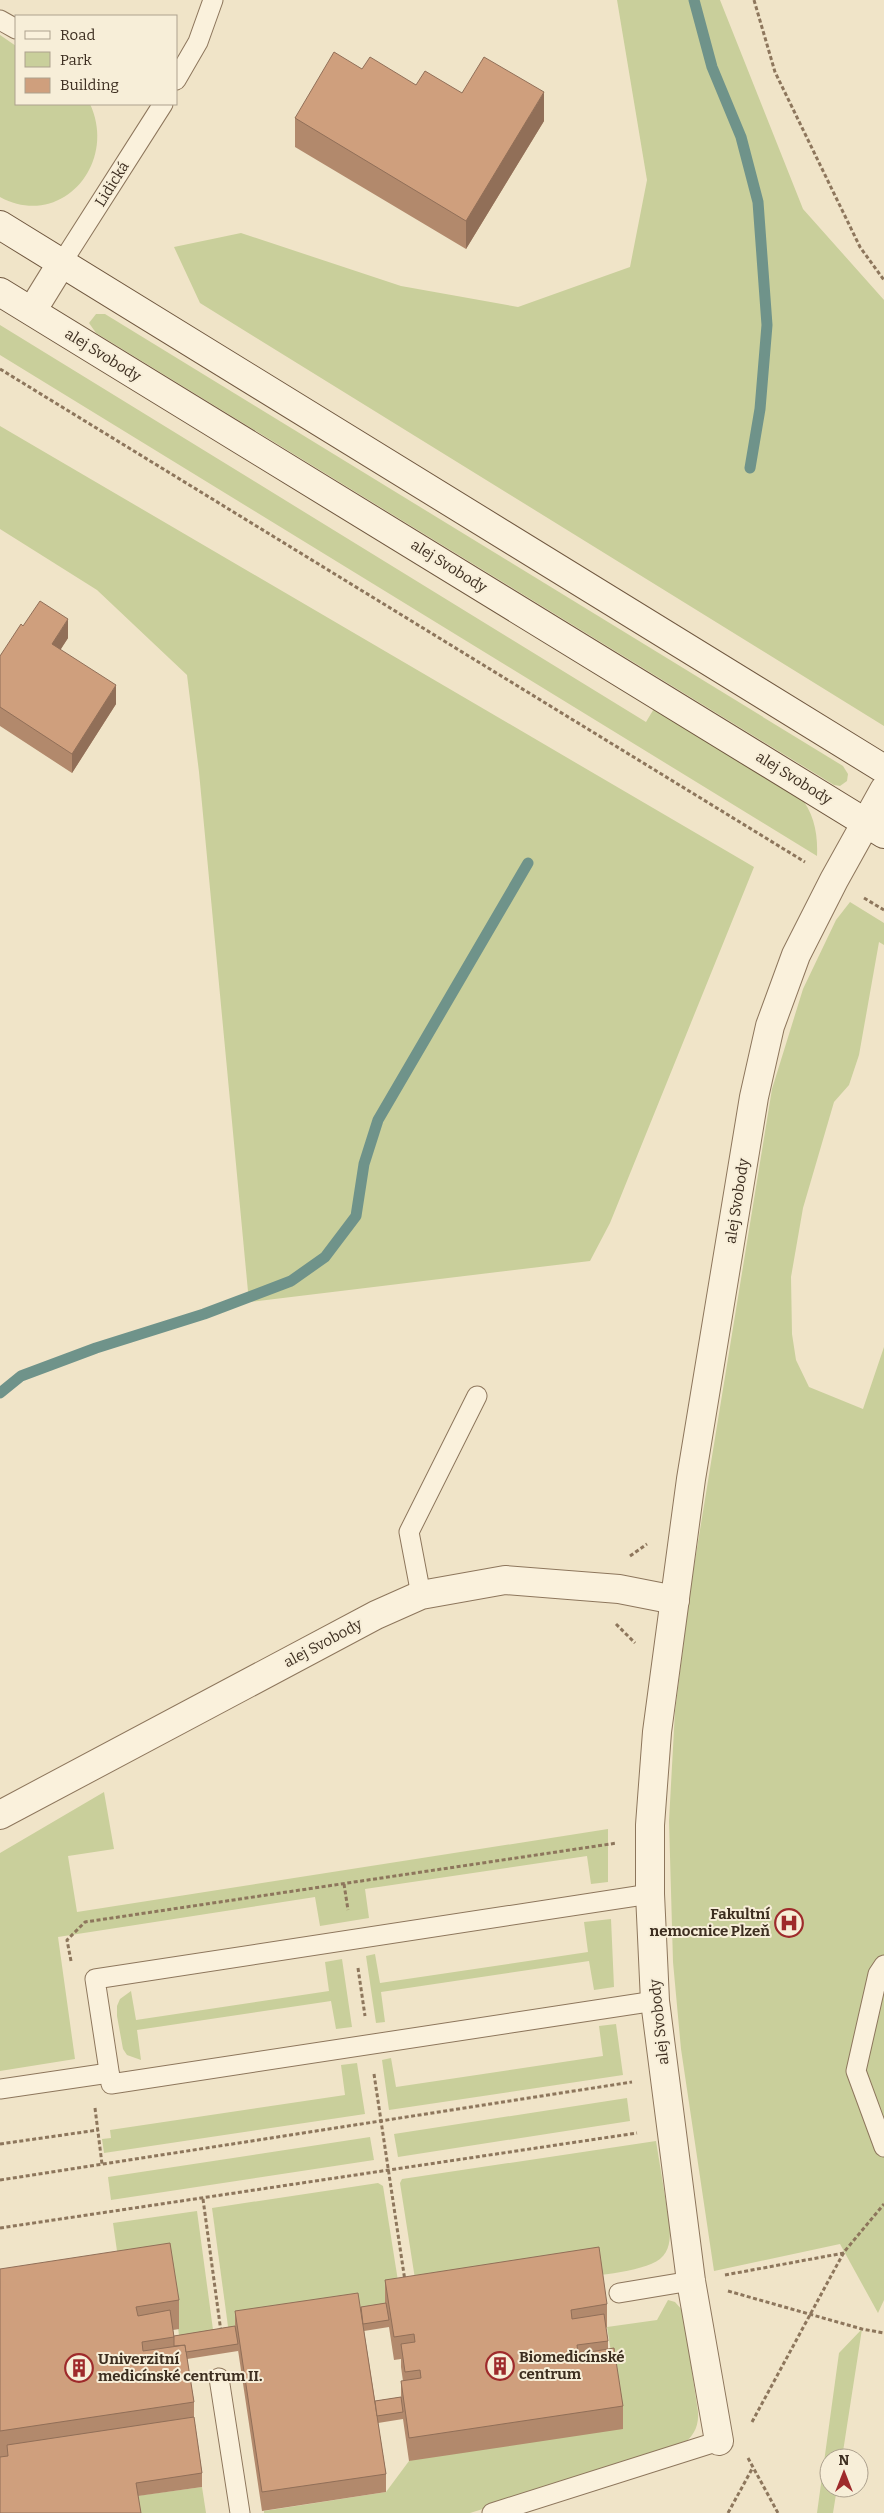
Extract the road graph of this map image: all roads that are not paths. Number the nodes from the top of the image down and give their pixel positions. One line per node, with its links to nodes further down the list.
1 (213, 0): 4 (lane)
2 (0, 20): 3 (lane)
3 (15, 28)
4 (178, 77)
5 (154, 107): 7 (lane, Lidická)
6 (0, 225): 7 (street)
7 (61, 264): 9 (street); 10 (street)
8 (0, 292): 9 (street, alej Svobody)
9 (32, 311): 12 (street, alej Svobody)
10 (884, 769)
11 (884, 790): 12 (street, alej Svobody)
12 (874, 828): 15 (street, alej Svobody)
13 (477, 1396): 14 (lane)
14 (421, 1595): 15 (street, alej Svobody); 16 (street, alej Svobody)
15 (675, 1600): 17 (street, alej Svobody)
16 (0, 1815)
17 (650, 1894): 19 (street, alej Svobody); 20 (lane)
18 (884, 1964): 22 (lane)
19 (655, 2001): 20 (lane); 23 (street, alej Svobody)
20 (109, 2073): 21 (lane)
21 (0, 2089)
22 (884, 2147)
23 (692, 2281): 24 (lane); 26 (street, alej Svobody)
24 (619, 2292)
25 (219, 2378): 27 (lane)
26 (719, 2441): 28 (lane)
27 (240, 2513)
28 (492, 2513)

